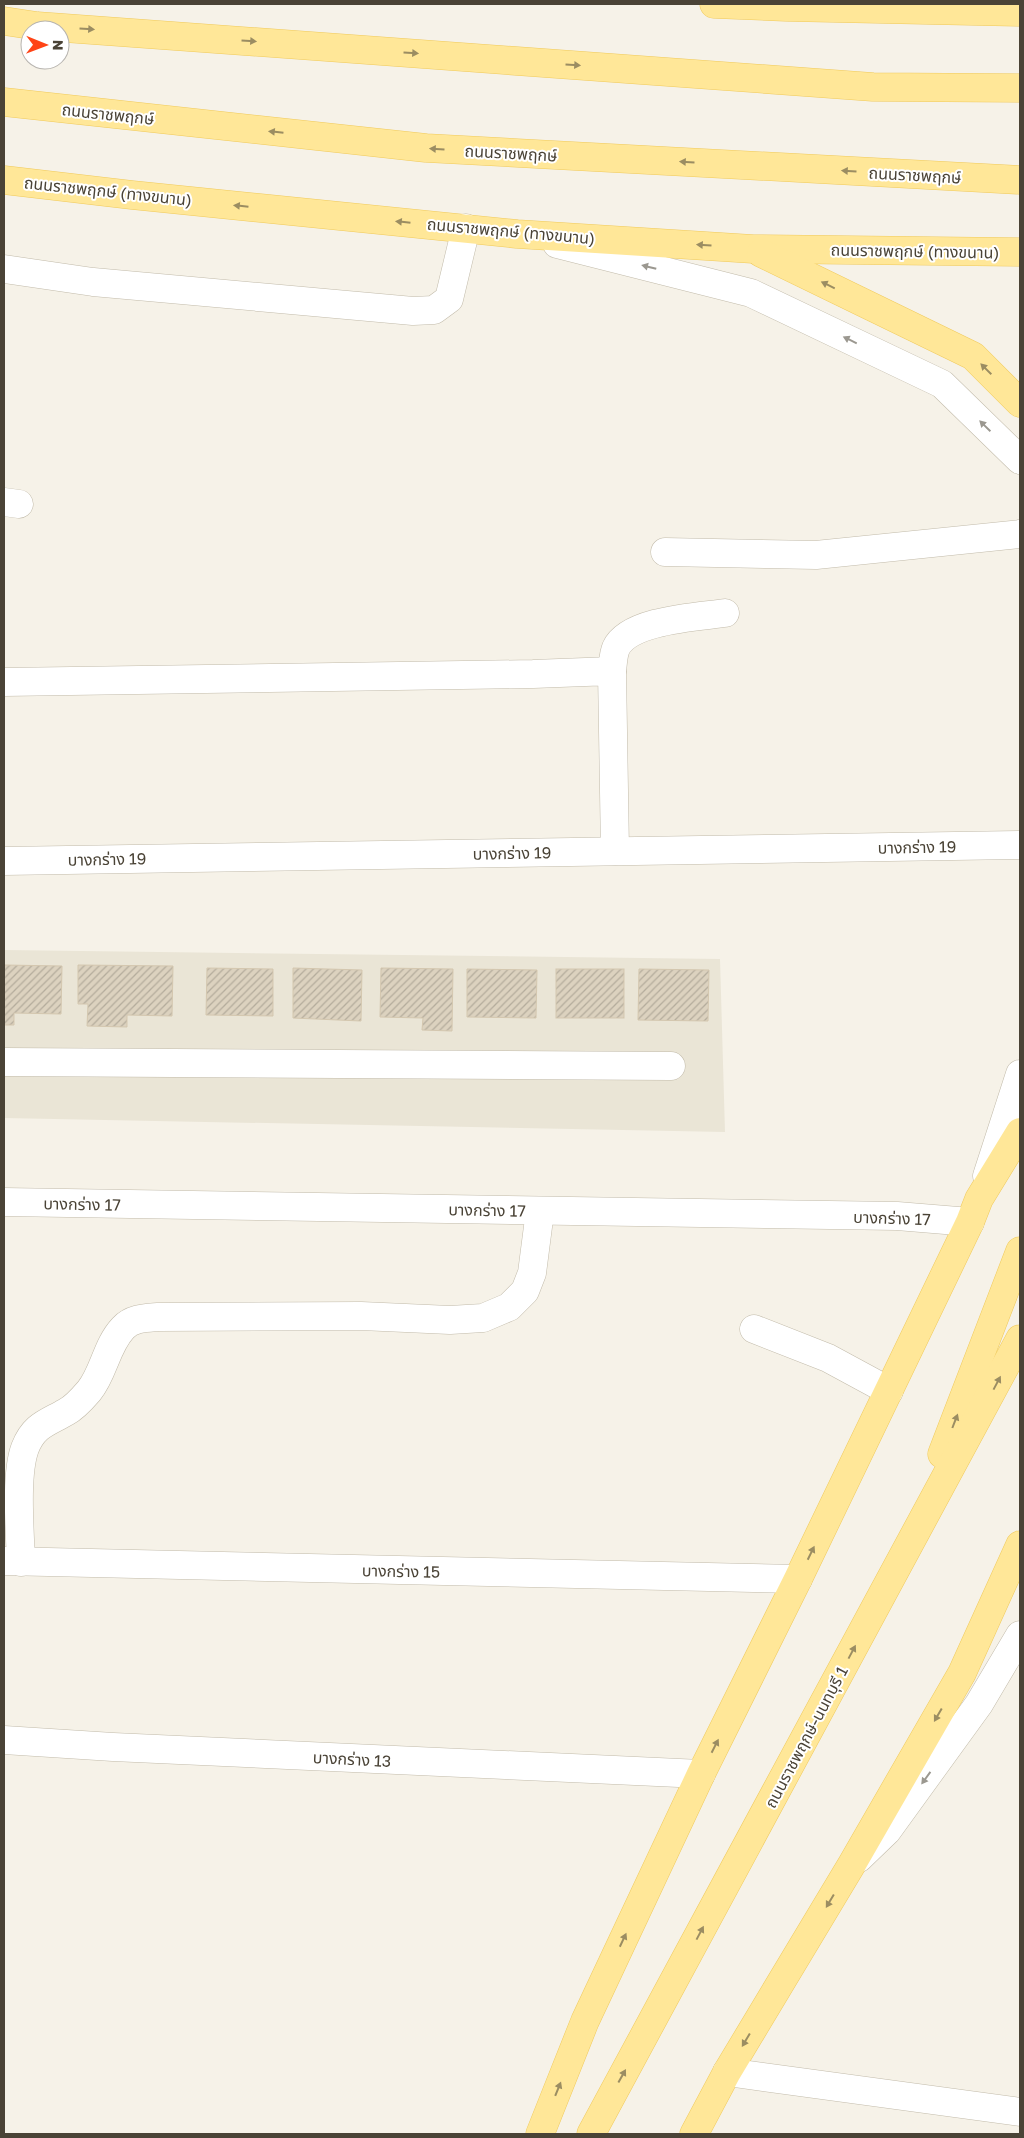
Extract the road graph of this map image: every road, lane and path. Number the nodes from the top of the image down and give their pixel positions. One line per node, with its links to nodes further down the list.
1 (714, 4): 2 (main road)
2 (1020, 12)
3 (4, 21): 4 (main road, one-way to 4)
4 (1020, 88)
5 (4, 102): 7 (main road, ถนนราชพฤกษ์, one-way to 5)
6 (4, 180): 8 (main road, ถนนราชพฤกษ์ (ทางขนาน), one-way to 6)
7 (1020, 180)
8 (466, 228): 9 (main road, ถนนราชพฤกษ์ (ทางขนาน)); 12 (street)
9 (517, 234): 10 (main road, ถนนราชพฤกษ์ (ทางขนาน), one-way to 9); 14 (street, one-way to 9)
10 (753, 249): 11 (main road, ถนนราชพฤกษ์ (ทางขนาน)); 13 (main road, one-way to 10)
11 (1020, 252)
12 (4, 269)
13 (1020, 403)
14 (1020, 460)
15 (1020, 534): 16 (street)
16 (665, 552)
17 (725, 613): 18 (street)
18 (612, 672): 19 (street); 21 (street)
19 (4, 682)
20 (1020, 845): 21 (street, บางกร่าง 19)
21 (615, 851): 22 (street, บางกร่าง 19)
22 (4, 861)
23 (4, 1062): 24 (street)
24 (672, 1066)
25 (1020, 1074): 28 (street)
26 (1020, 1132): 28 (main road)
27 (4, 1202): 29 (street, บางกร่าง 17)
28 (975, 1210): 29 (street, บางกร่าง 17); 33 (main road)
29 (540, 1211): 35 (street)
30 (1020, 1252): 36 (main road, one-way to 30)
31 (754, 1329): 33 (street)
32 (1020, 1339): 36 (main road, ถนนราชพฤกษ์-นนทบุรี 1, one-way to 32)
33 (889, 1391): 37 (main road, one-way to 33)
34 (1020, 1545): 41 (main road)
35 (12, 1562): 37 (street, บางกร่าง 15)
36 (899, 1565): 48 (main road, ถนนราชพฤกษ์-นนทบุรี 1, one-way to 36)
37 (798, 1579): 43 (main road, one-way to 37)
38 (1020, 1581): 41 (main road)
39 (1020, 1636): 40 (street)
40 (1012, 1667): 44 (street, one-way to 44)
41 (962, 1673): 44 (main road, one-way to 44)
42 (4, 1740): 43 (street, บางกร่าง 13)
43 (701, 1774): 47 (main road, one-way to 43)
44 (852, 1864): 45 (main road, one-way to 45)
45 (727, 2072): 46 (street); 49 (main road)
46 (1020, 2112)
47 (540, 2134)
48 (591, 2134)
49 (694, 2134)

